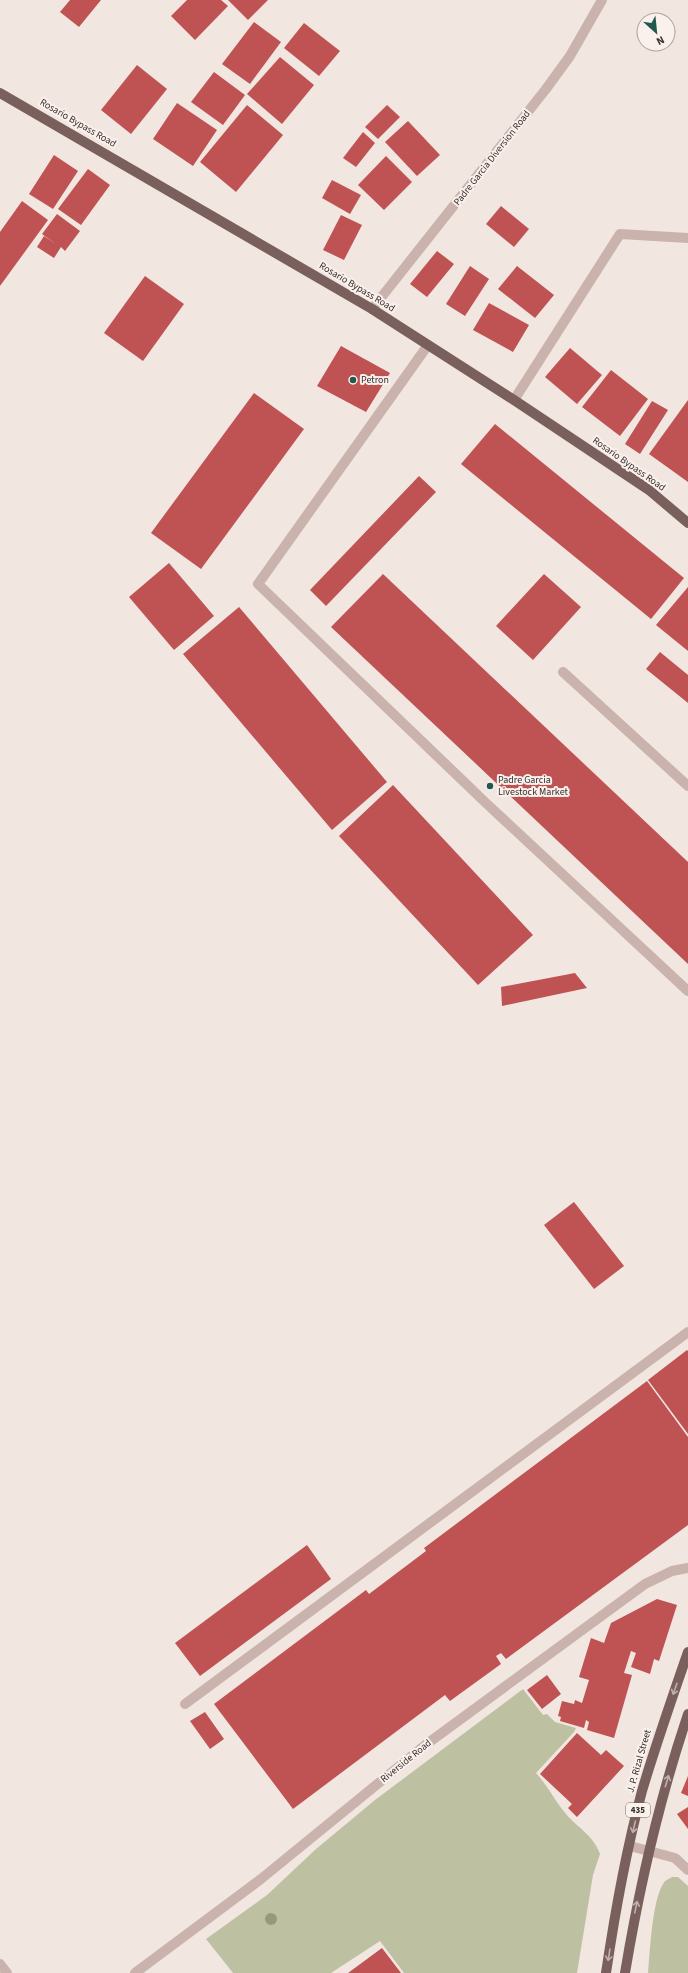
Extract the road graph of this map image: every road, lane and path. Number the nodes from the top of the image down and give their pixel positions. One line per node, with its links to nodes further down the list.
1 (602, 0): 4 (street, Padre Garcia Diversion Road)
2 (0, 93): 4 (main road, Rosario Bypass Road)
3 (688, 238): 6 (street)
4 (372, 309): 5 (main road, Rosario Bypass Road)
5 (428, 345): 6 (main road, Rosario Bypass Road); 10 (street)
6 (514, 400): 7 (main road, Rosario Bypass Road)
7 (688, 523)
8 (563, 672): 9 (street)
9 (688, 786)
10 (688, 991)
11 (688, 1332): 14 (street)
12 (688, 1568): 21 (street, Riverside Road)
13 (688, 1652): 16 (main road, J. P. Rizal Street / 435, one-way to 16)
14 (185, 1704)
15 (688, 1714): 17 (main road, 435, one-way to 15)
16 (630, 1846): 17 (street); 22 (main road, J. P. Rizal Street / 435, one-way to 22)
17 (648, 1850): 18 (street); 23 (main road, 435, one-way to 17)
18 (688, 1870)
19 (0, 1964): 20 (street)
20 (8, 1973)
21 (135, 1973)
22 (606, 1973)
23 (625, 1973)

